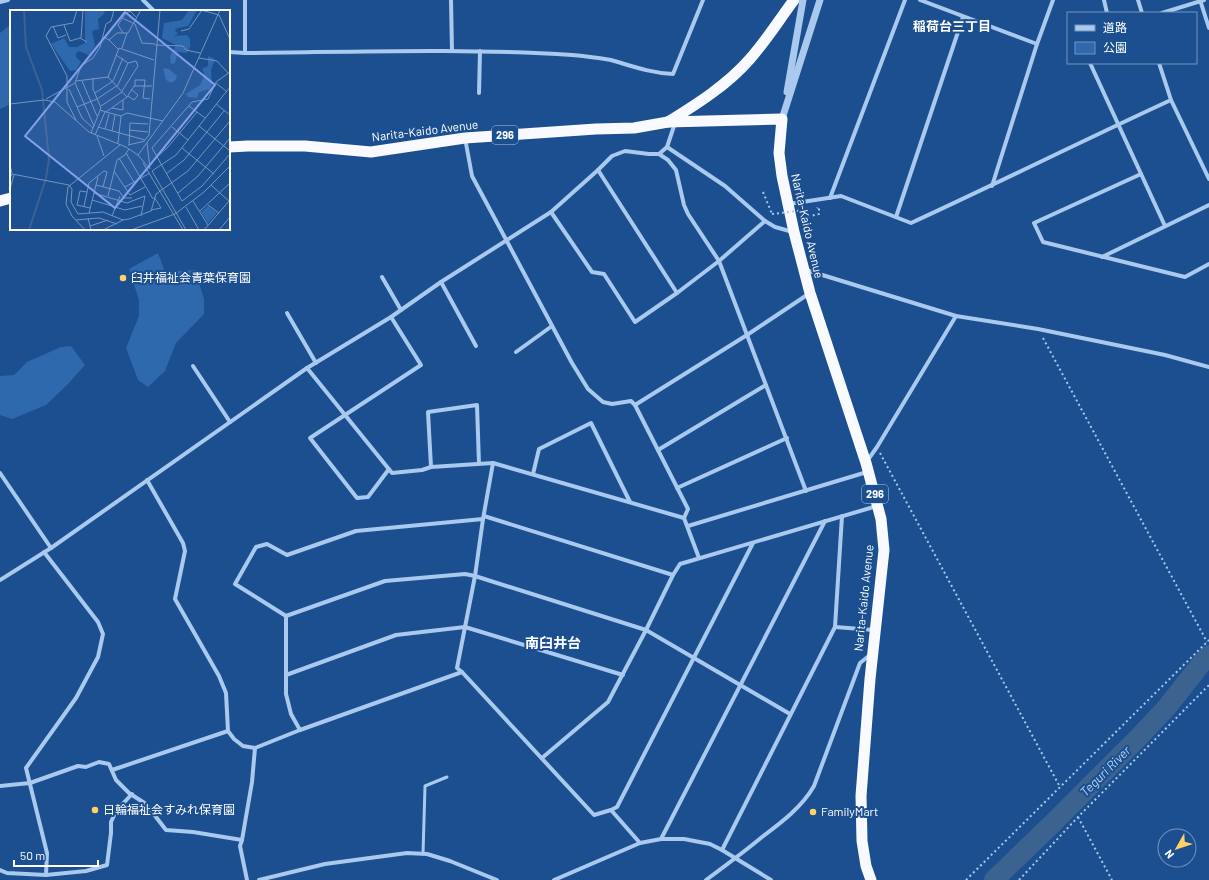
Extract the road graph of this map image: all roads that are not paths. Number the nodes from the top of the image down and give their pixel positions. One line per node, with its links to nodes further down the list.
1 (8, 0): 15 (street)
2 (143, 0): 16 (street)
3 (245, 0): 26 (street)
4 (451, 0): 23 (street)
5 (702, 0): 24 (street)
6 (794, 0): 32 (highway)
7 (803, 0): 31 (street)
8 (820, 0): 31 (street)
9 (905, 0): 43 (street)
10 (920, 0): 20 (street)
11 (1053, 0): 22 (street)
12 (1104, 0): 17 (street)
13 (1138, 0): 18 (street)
14 (1202, 0): 19 (street); 21 (street)
15 (0, 2)
16 (153, 10)
17 (1107, 12)
18 (1142, 12)
19 (1165, 12)
20 (963, 17): 22 (street); 48 (street)
21 (1209, 28)
22 (1037, 44): 41 (street)
23 (452, 51): 24 (street); 26 (street)
24 (480, 51): 29 (street)
25 (230, 52): 26 (street)
26 (245, 54)
27 (1090, 64): 33 (street)
28 (1158, 64): 30 (street)
29 (479, 93)
30 (1171, 100): 33 (street); 40 (street)
31 (782, 119): 32 (highway, Narita-Kaido Avenue / 296); 45 (highway, Narita-Kaido Avenue / 296)
32 (672, 122): 34 (highway, Narita-Kaido Avenue / 296); 36 (street)
33 (1118, 124): 39 (street); 41 (street)
34 (465, 138): 35 (highway, Narita-Kaido Avenue / 296); 52 (street)
35 (230, 147)
36 (667, 147): 37 (street); 49 (street)
37 (659, 154): 38 (street); 54 (street)
38 (598, 170): 47 (street); 59 (street)
39 (1141, 174): 50 (street); 53 (street)
40 (1209, 179)
41 (992, 186): 48 (street)
42 (10, 198): 44 (highway)
43 (830, 198): 45 (street); 48 (street)
44 (0, 201)
45 (788, 204): 51 (highway, Narita-Kaido Avenue / 296)
46 (1209, 205): 50 (street)
47 (551, 212): 52 (street); 59 (street)
48 (896, 217)
49 (765, 221): 51 (street); 54 (street)
50 (1165, 226): 53 (street)
51 (794, 232): 56 (highway, Narita-Kaido Avenue / 296)
52 (507, 241): 58 (street); 65 (street)
53 (1102, 257): 55 (street)
54 (719, 261): 59 (street); 66 (street)
55 (1209, 264)
56 (804, 270): 60 (highway, Narita-Kaido Avenue / 296); 63 (street)
57 (382, 277): 61 (street)
58 (441, 282): 61 (street); 67 (street)
59 (677, 293)
60 (810, 293): 66 (street); 82 (highway, Narita-Kaido Avenue / 296)
61 (401, 310): 64 (street)
62 (287, 313): 69 (street)
63 (956, 316): 71 (street); 82 (street)
64 (391, 317): 69 (street); 75 (street)
65 (552, 326): 68 (street); 74 (street)
66 (747, 335): 73 (street); 74 (street)
67 (476, 346)
68 (516, 352)
69 (316, 363): 72 (street)
70 (193, 366): 76 (street)
71 (1209, 367)
72 (307, 368): 75 (street); 76 (street)
73 (766, 385): 77 (street); 78 (street)
74 (635, 405): 78 (street)
75 (346, 414): 83 (street); 83 (street)
76 (230, 422): 86 (street)
77 (787, 438): 87 (street); 88 (street)
78 (658, 450): 87 (street)
79 (493, 463): 80 (street); 85 (street); 92 (street)
80 (479, 464): 81 (street); 81 (street)
81 (431, 467): 83 (street)
82 (867, 467): 88 (street); 90 (highway, Narita-Kaido Avenue / 296)
83 (389, 469)
84 (0, 473): 97 (street)
85 (533, 474): 89 (street); 89 (street)
86 (147, 480): 97 (street); 116 (street)
87 (677, 488): 93 (street)
88 (806, 491): 95 (street)
89 (630, 502): 93 (street)
90 (878, 506): 91 (street); 107 (highway, Narita-Kaido Avenue / 296)
91 (842, 516): 94 (street); 105 (street)
92 (483, 518): 100 (street); 101 (street); 103 (street)
93 (684, 518): 95 (street)
94 (825, 521): 96 (street); 113 (street)
95 (688, 526): 99 (street)
96 (753, 543): 99 (street); 109 (street)
97 (51, 548): 98 (street)
98 (44, 552): 102 (street); 121 (street)
99 (699, 558): 100 (street)
100 (672, 575): 106 (street)
101 (475, 576): 103 (street); 104 (street); 106 (street)
102 (0, 580)
103 (286, 616): 111 (street)
104 (465, 627): 110 (street); 111 (street); 112 (street)
105 (835, 627): 107 (street); 114 (street)
106 (646, 630): 109 (street); 112 (street)
107 (875, 630): 108 (highway, Narita-Kaido Avenue / 296)
108 (872, 653): 130 (street); 139 (highway, Narita-Kaido Avenue / 296)
109 (694, 658): 113 (street); 124 (street)
110 (462, 672): 115 (street); 118 (street)
111 (286, 675): 115 (street)
112 (623, 675): 118 (street)
113 (740, 685): 114 (street); 125 (street)
114 (790, 714): 128 (street)
115 (300, 730): 117 (street)
116 (228, 731): 117 (street); 119 (street)
117 (255, 748): 126 (street)
118 (542, 758): 124 (street)
119 (112, 770): 121 (street); 123 (street)
120 (447, 777): 129 (lane)
121 (30, 783): 122 (street); 132 (street)
122 (0, 786)
123 (132, 794): 126 (street); 132 (street)
124 (612, 810): 127 (street)
125 (661, 839): 127 (street); 128 (street)
126 (242, 840): 133 (street)
127 (640, 843): 136 (street)
128 (722, 850): 130 (street)
129 (423, 854): 134 (street); 135 (street)
130 (735, 859): 137 (street); 138 (street)
131 (0, 870): 132 (street)
132 (46, 875)
133 (247, 880)
134 (259, 880)
135 (497, 880)
136 (554, 880)
137 (706, 880)
138 (771, 880)
139 (871, 880)

